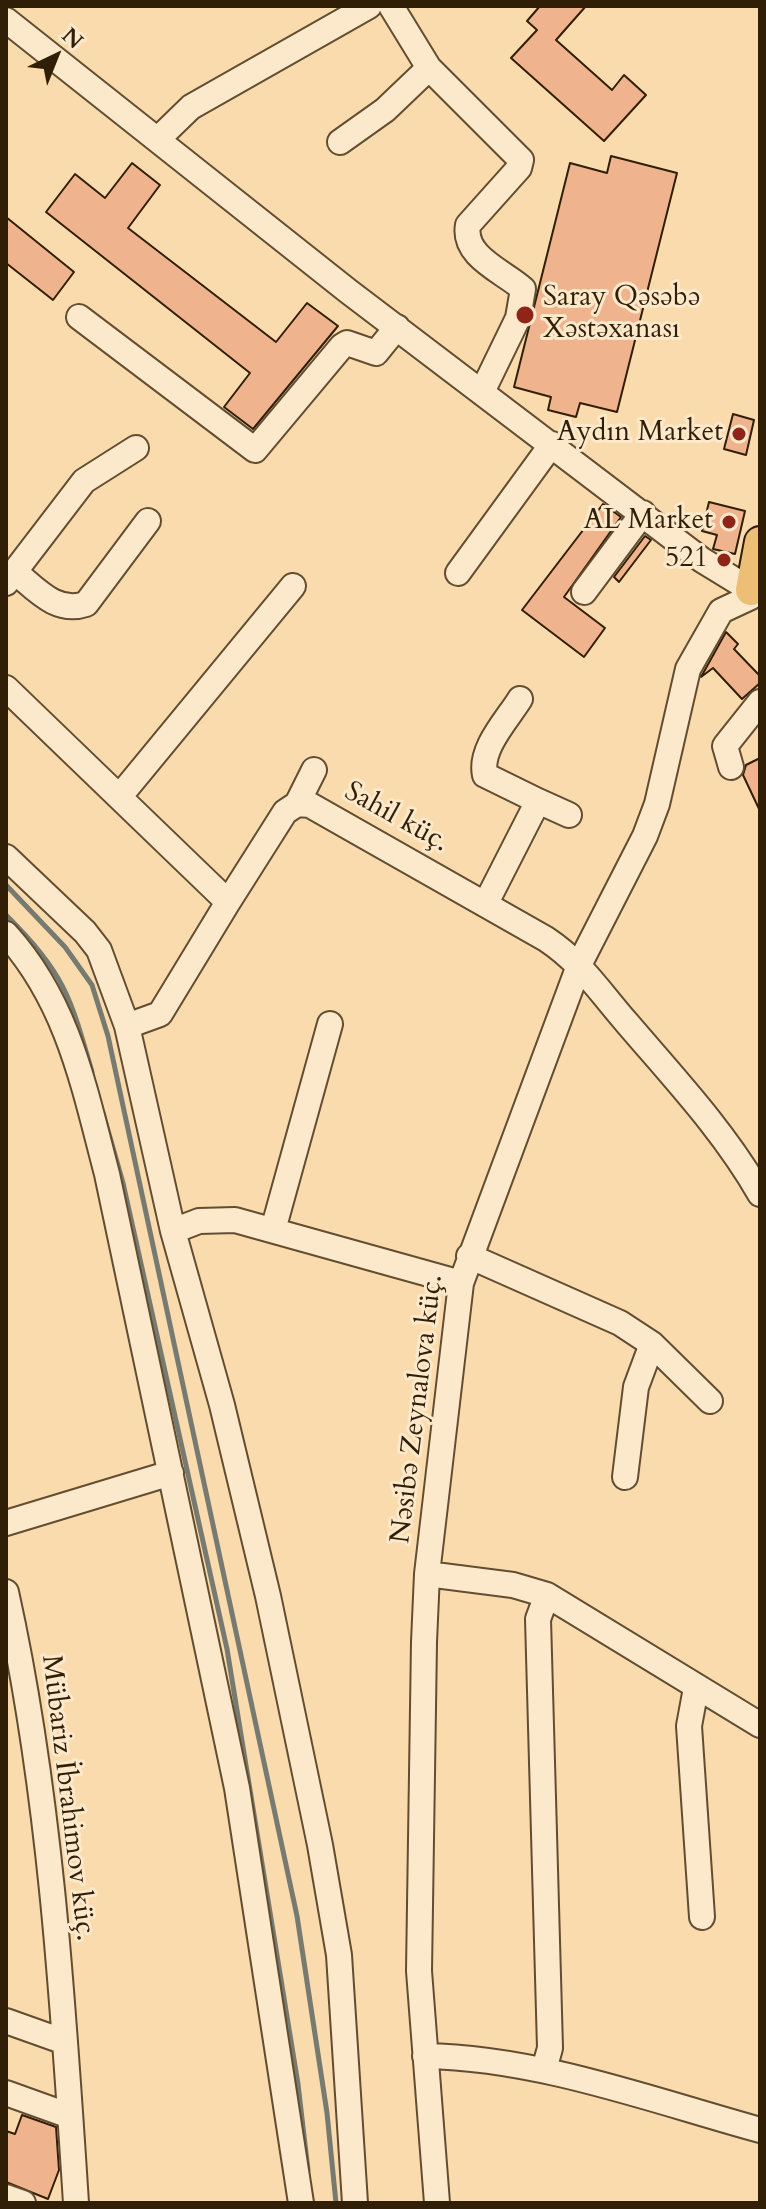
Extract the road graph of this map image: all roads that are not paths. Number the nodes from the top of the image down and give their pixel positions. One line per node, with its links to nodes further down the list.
1 (369, 6): 5 (street)
2 (391, 6): 4 (street)
3 (6, 20): 5 (street)
4 (429, 68): 6 (street); 9 (street)
5 (158, 139): 8 (street)
6 (340, 142)
7 (79, 317): 8 (street)
8 (397, 327): 9 (street)
9 (483, 390): 10 (street)
10 (552, 444): 12 (street); 15 (street)
11 (136, 448): 16 (street)
12 (643, 513): 18 (street); 19 (street)
13 (148, 521): 16 (street)
14 (760, 542): 19 (main road)
15 (458, 573)
16 (10, 578)
17 (293, 586): 25 (street)
18 (584, 592)
19 (756, 598): 33 (street, Nəsibə Zeynalova küç.)
20 (6, 688): 25 (street)
21 (520, 699): 26 (street)
22 (760, 702): 23 (street)
23 (731, 767)
24 (314, 770): 27 (street)
25 (120, 796): 30 (street)
26 (538, 801): 28 (street); 31 (street)
27 (297, 804): 30 (street, Sahil küç.); 31 (street, Sahil küç.)
28 (569, 815)
29 (6, 857): 35 (street)
30 (228, 902): 35 (street, Sahil küç.)
31 (486, 903): 33 (street, Sahil küç.)
32 (6, 934): 43 (street)
33 (580, 963): 36 (street, Sahil küç.); 39 (street, Nəsibə Zeynalova küç.)
34 (330, 1024): 37 (street)
35 (127, 1026): 38 (street)
36 (760, 1194)
37 (273, 1230): 38 (street); 40 (street)
38 (173, 1231): 63 (street)
39 (469, 1256): 40 (street, Nəsibə Zeynalova küç.); 41 (street)
40 (461, 1283): 46 (street, Nəsibə Zeynalova küç.)
41 (652, 1344): 42 (street); 44 (street)
42 (710, 1401)
43 (171, 1473): 45 (street); 62 (street)
44 (625, 1477)
45 (6, 1523)
46 (427, 1574): 48 (street); 54 (street, Nəsibə Zeynalova küç.)
47 (6, 1592): 53 (street, Mübariz İbrahimov küç.)
48 (547, 1595): 49 (street); 55 (street)
49 (696, 1688): 50 (street); 51 (street)
50 (760, 1725)
51 (702, 1917)
52 (6, 2021): 53 (street)
53 (65, 2042): 57 (street, Mübariz İbrahimov küç.)
54 (425, 2056): 55 (street); 64 (street, Nəsibə Zeynalova küç.)
55 (544, 2070): 58 (street)
56 (6, 2093): 57 (street)
57 (70, 2116): 61 (street, Mübariz İbrahimov küç.)
58 (760, 2130)
59 (6, 2197): 60 (street)
60 (23, 2203)
61 (76, 2203)
62 (301, 2203)
63 (355, 2203)
64 (437, 2203)

